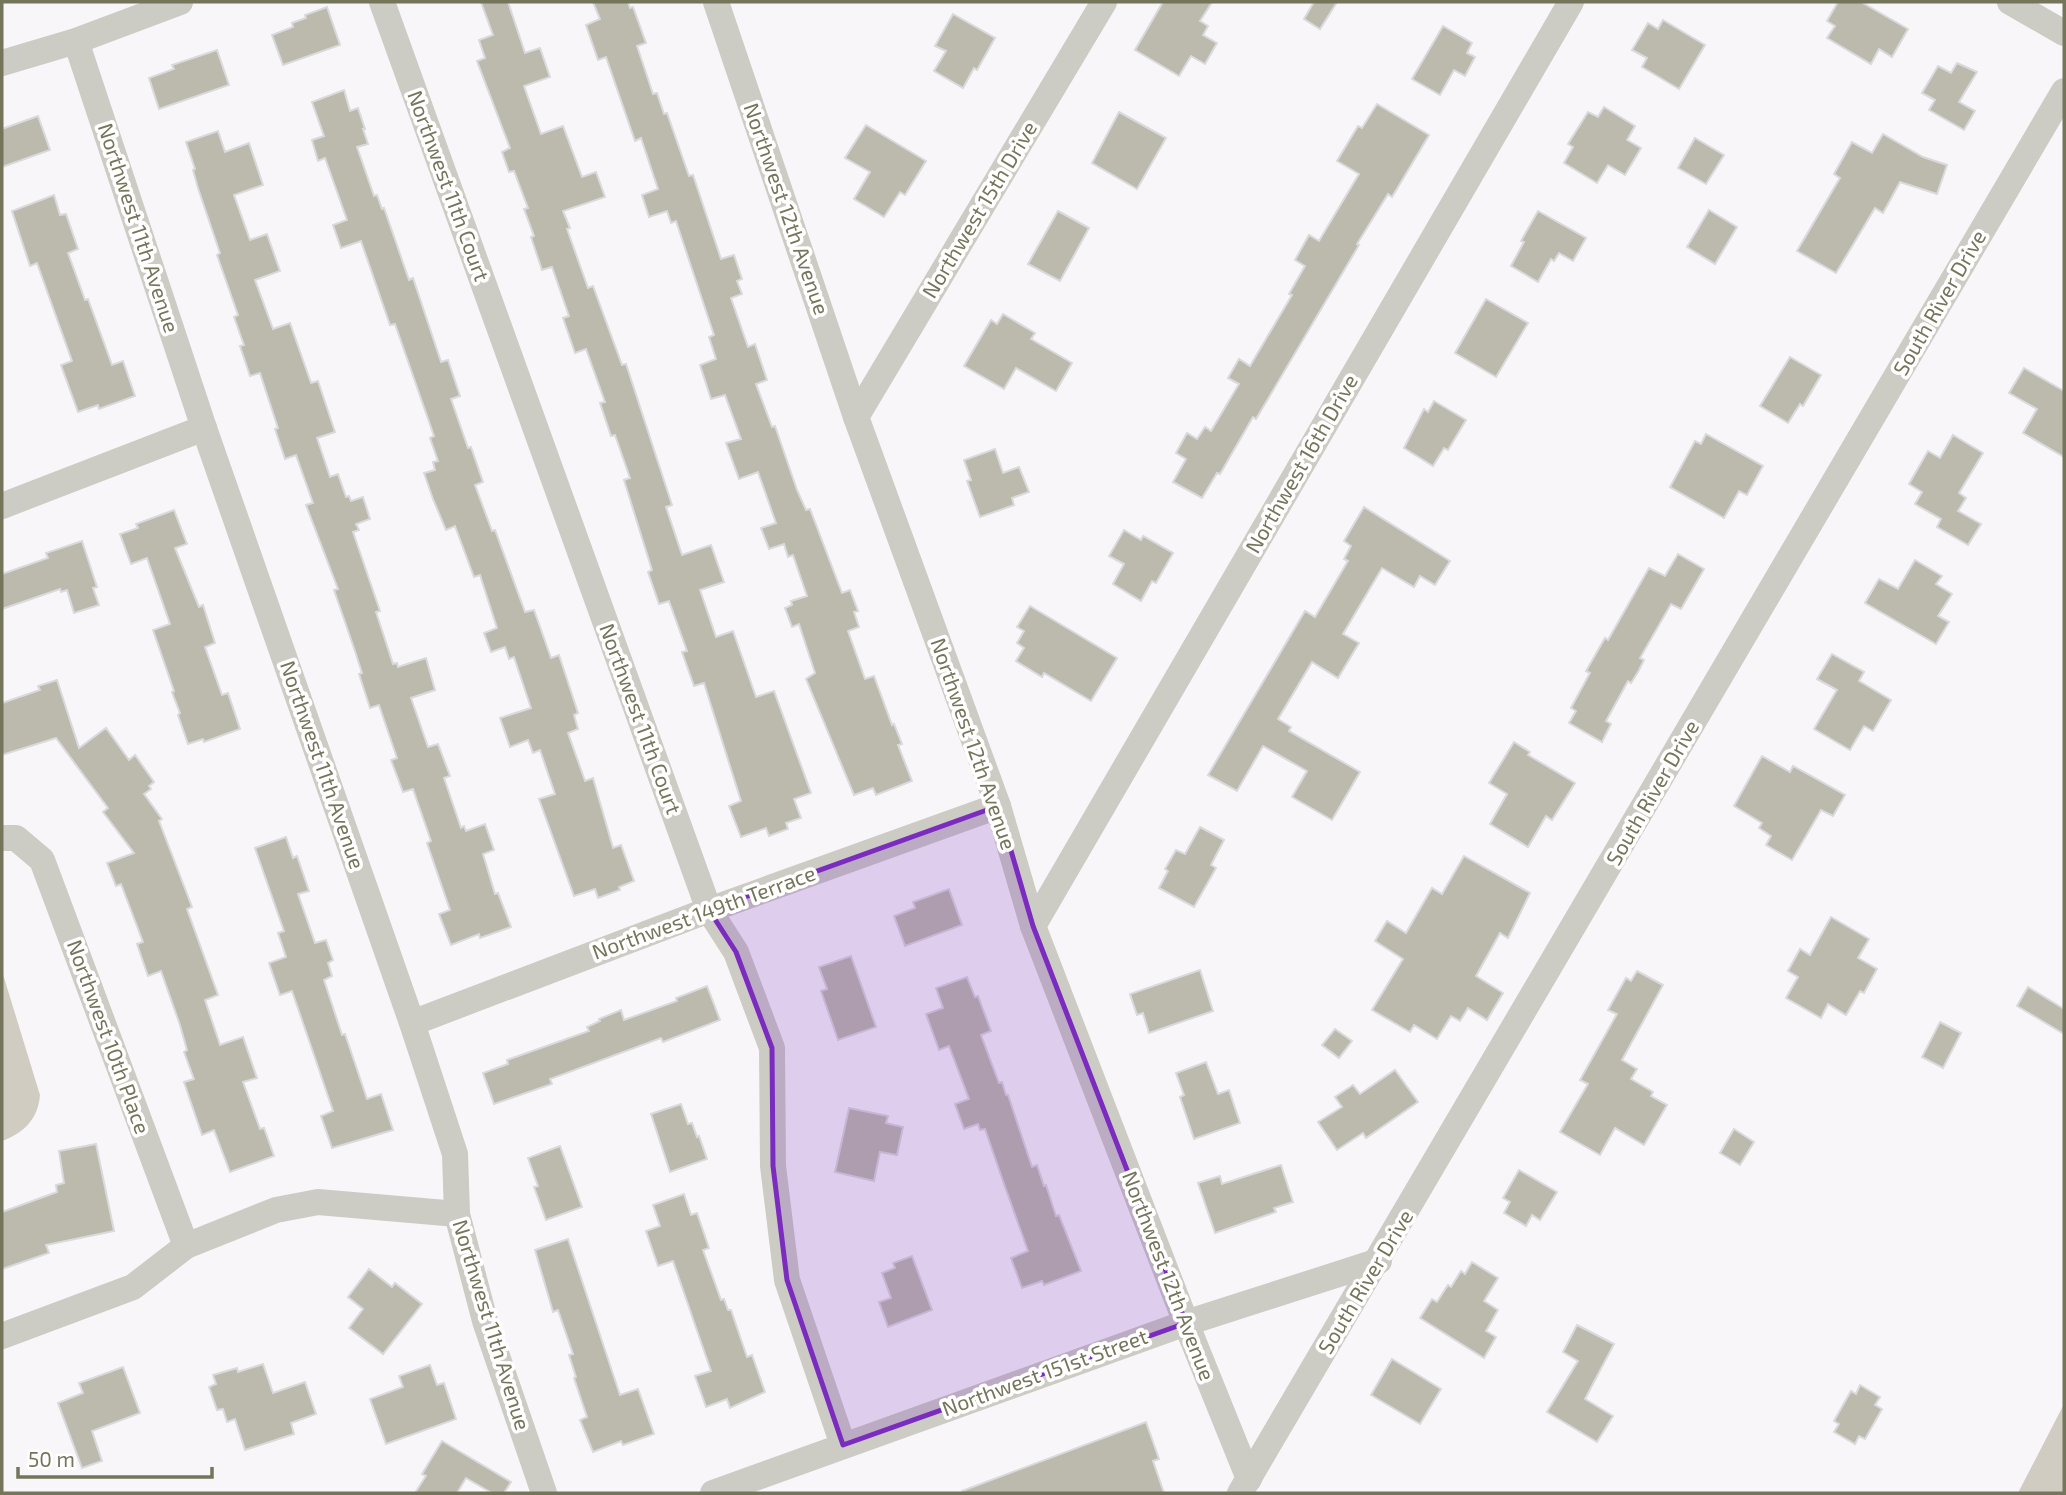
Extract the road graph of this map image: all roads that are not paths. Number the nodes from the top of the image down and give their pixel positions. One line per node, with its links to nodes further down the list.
1 (180, 2): 8 (street)
2 (382, 2): 16 (street, Northwest 11th Court)
3 (716, 2): 11 (street, Northwest 12th Avenue)
4 (1104, 2): 11 (street, Northwest 15th Drive)
5 (1571, 2): 17 (street, Northwest 16th Drive)
6 (2010, 2): 7 (street)
7 (2064, 33)
8 (76, 41): 9 (street); 12 (street, Northwest 11th Avenue)
9 (2, 63)
10 (2064, 91): 21 (street, South River Drive)
11 (856, 417): 14 (street, Northwest 12th Avenue)
12 (204, 428): 13 (street); 18 (street, Northwest 11th Avenue)
13 (2, 506)
14 (998, 806): 16 (street, Northwest 149th Terrace); 17 (street, Northwest 12th Avenue)
15 (9, 838): 20 (street, Northwest 10th Place)
16 (709, 910): 18 (street, Northwest 149th Terrace); 24 (street, Northwest 11th Court)
17 (1033, 926): 22 (street, Northwest 12th Avenue)
18 (412, 1023): 19 (street, Northwest 11th Avenue)
19 (457, 1214): 20 (street); 26 (street, Northwest 11th Avenue)
20 (186, 1246): 23 (street)
21 (1378, 1261): 22 (street, Northwest 151st Street); 25 (street, South River Drive)
22 (1186, 1323): 24 (street, Northwest 151st Street); 25 (street, Northwest 12th Avenue)
23 (2, 1336)
24 (843, 1445): 27 (street, Northwest 151st Street)
25 (1244, 1486)
26 (544, 1493)
27 (713, 1493)

